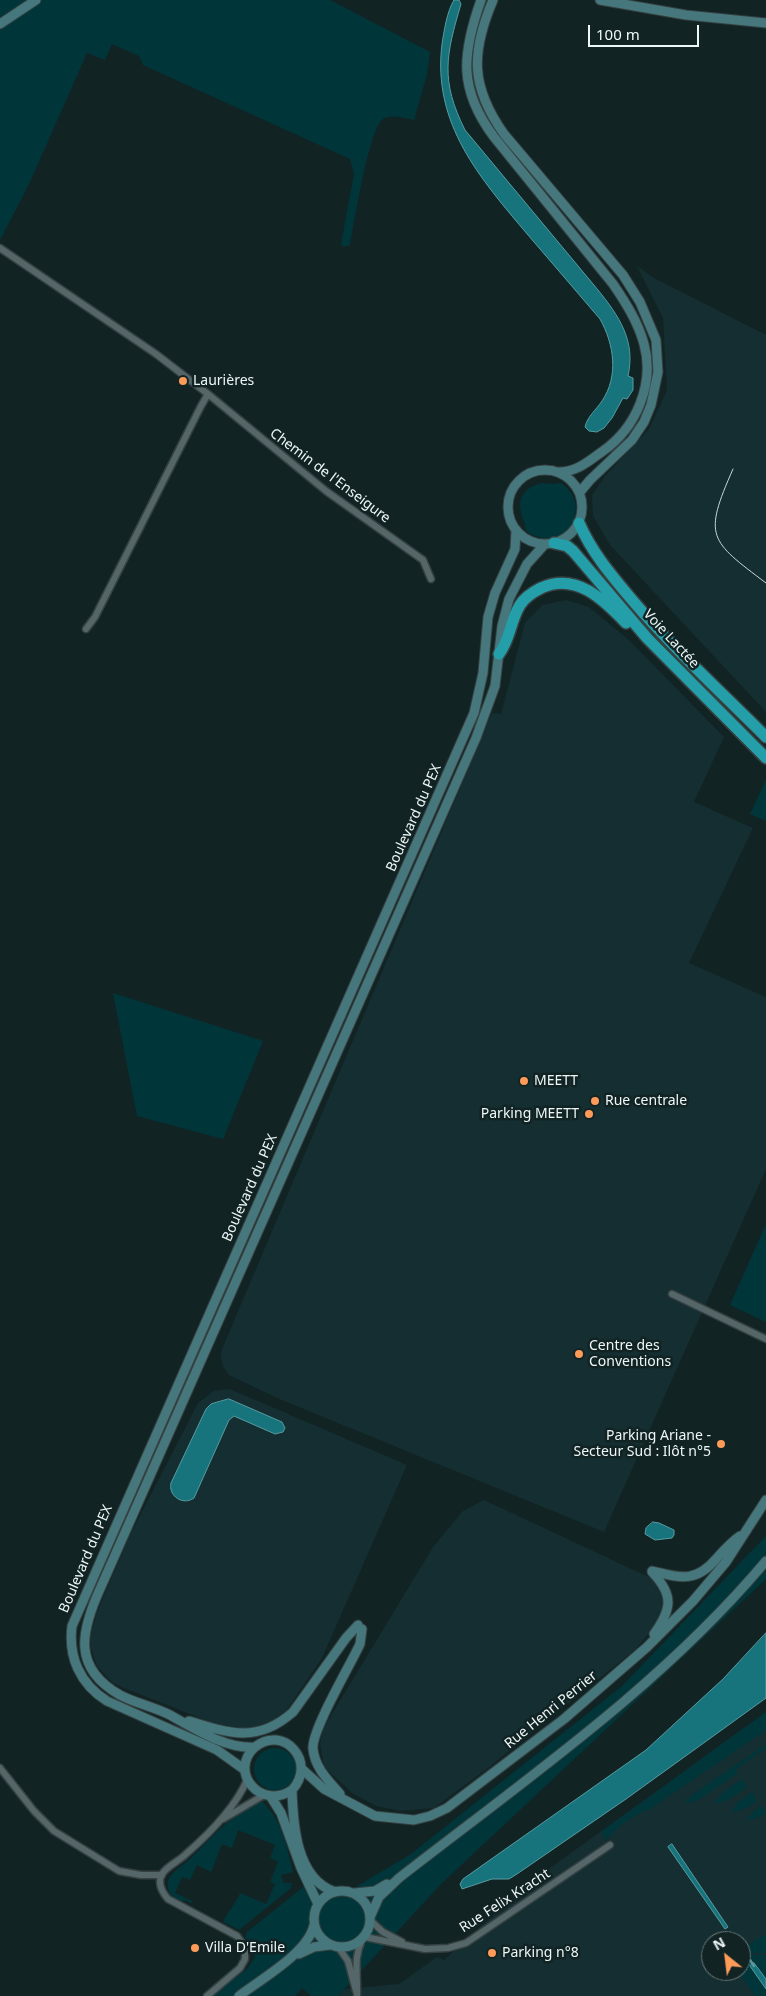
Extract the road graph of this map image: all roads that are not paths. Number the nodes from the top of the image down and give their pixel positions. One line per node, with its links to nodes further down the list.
1 (36, 0): 6 (main road)
2 (481, 0): 9 (main road)
3 (494, 0): 10 (main road)
4 (600, 0): 5 (main road)
5 (766, 23)
6 (0, 24)
7 (0, 248): 8 (street, Chemin de l'Enseigure)
8 (208, 394): 14 (street, Chemin de l'Enseigure); 15 (street)
9 (559, 472): 10 (main road); 12 (main road)
10 (580, 492): 11 (main road)
11 (578, 523): 13 (main road); 18 (highway, Voie Lactée)
12 (516, 530): 13 (main road); 30 (main road, Boulevard du PEX)
13 (549, 543): 16 (main road, Boulevard du PEX); 17 (highway, Voie Lactée)
14 (431, 579)
15 (86, 629)
16 (499, 654): 17 (highway); 26 (main road, Boulevard du PEX)
17 (686, 677): 19 (highway, Voie Lactée)
18 (766, 737)
19 (766, 758)
20 (672, 1294): 21 (street)
21 (766, 1338)
22 (766, 1500): 23 (main road, Rue Henri Perrier)
23 (743, 1534): 25 (main road, Rue Henri Perrier); 25 (main road)
24 (766, 1561): 38 (main road)
25 (633, 1659): 34 (main road, Rue Henri Perrier)
26 (167, 1714): 27 (main road, Boulevard du PEX); 34 (main road)
27 (255, 1748): 29 (main road); 30 (main road)
28 (0, 1768): 37 (street)
29 (302, 1769): 32 (main road); 34 (main road, Rue Henri Perrier)
30 (245, 1770): 31 (main road)
31 (247, 1780): 33 (main road); 35 (street)
32 (292, 1790): 33 (main road); 39 (main road)
33 (267, 1796): 35 (street); 41 (main road)
34 (344, 1798)
35 (217, 1823): 37 (street)
36 (610, 1845): 45 (street, Rue Felix Kracht)
37 (162, 1875): 49 (street)
38 (398, 1878): 40 (main road); 42 (main road)
39 (335, 1892): 40 (main road); 41 (main road)
40 (355, 1893): 42 (main road)
41 (318, 1904): 43 (main road)
42 (371, 1918): 44 (main road); 45 (street, Rue Felix Kracht)
43 (314, 1925): 46 (main road); 47 (main road)
44 (363, 1938): 45 (street, Rue Felix Kracht); 46 (main road); 48 (street)
45 (405, 1944)
46 (334, 1946): 47 (main road); 48 (street)
47 (285, 1961): 50 (main road)
48 (357, 1995)
49 (207, 1996)
50 (239, 1996)

